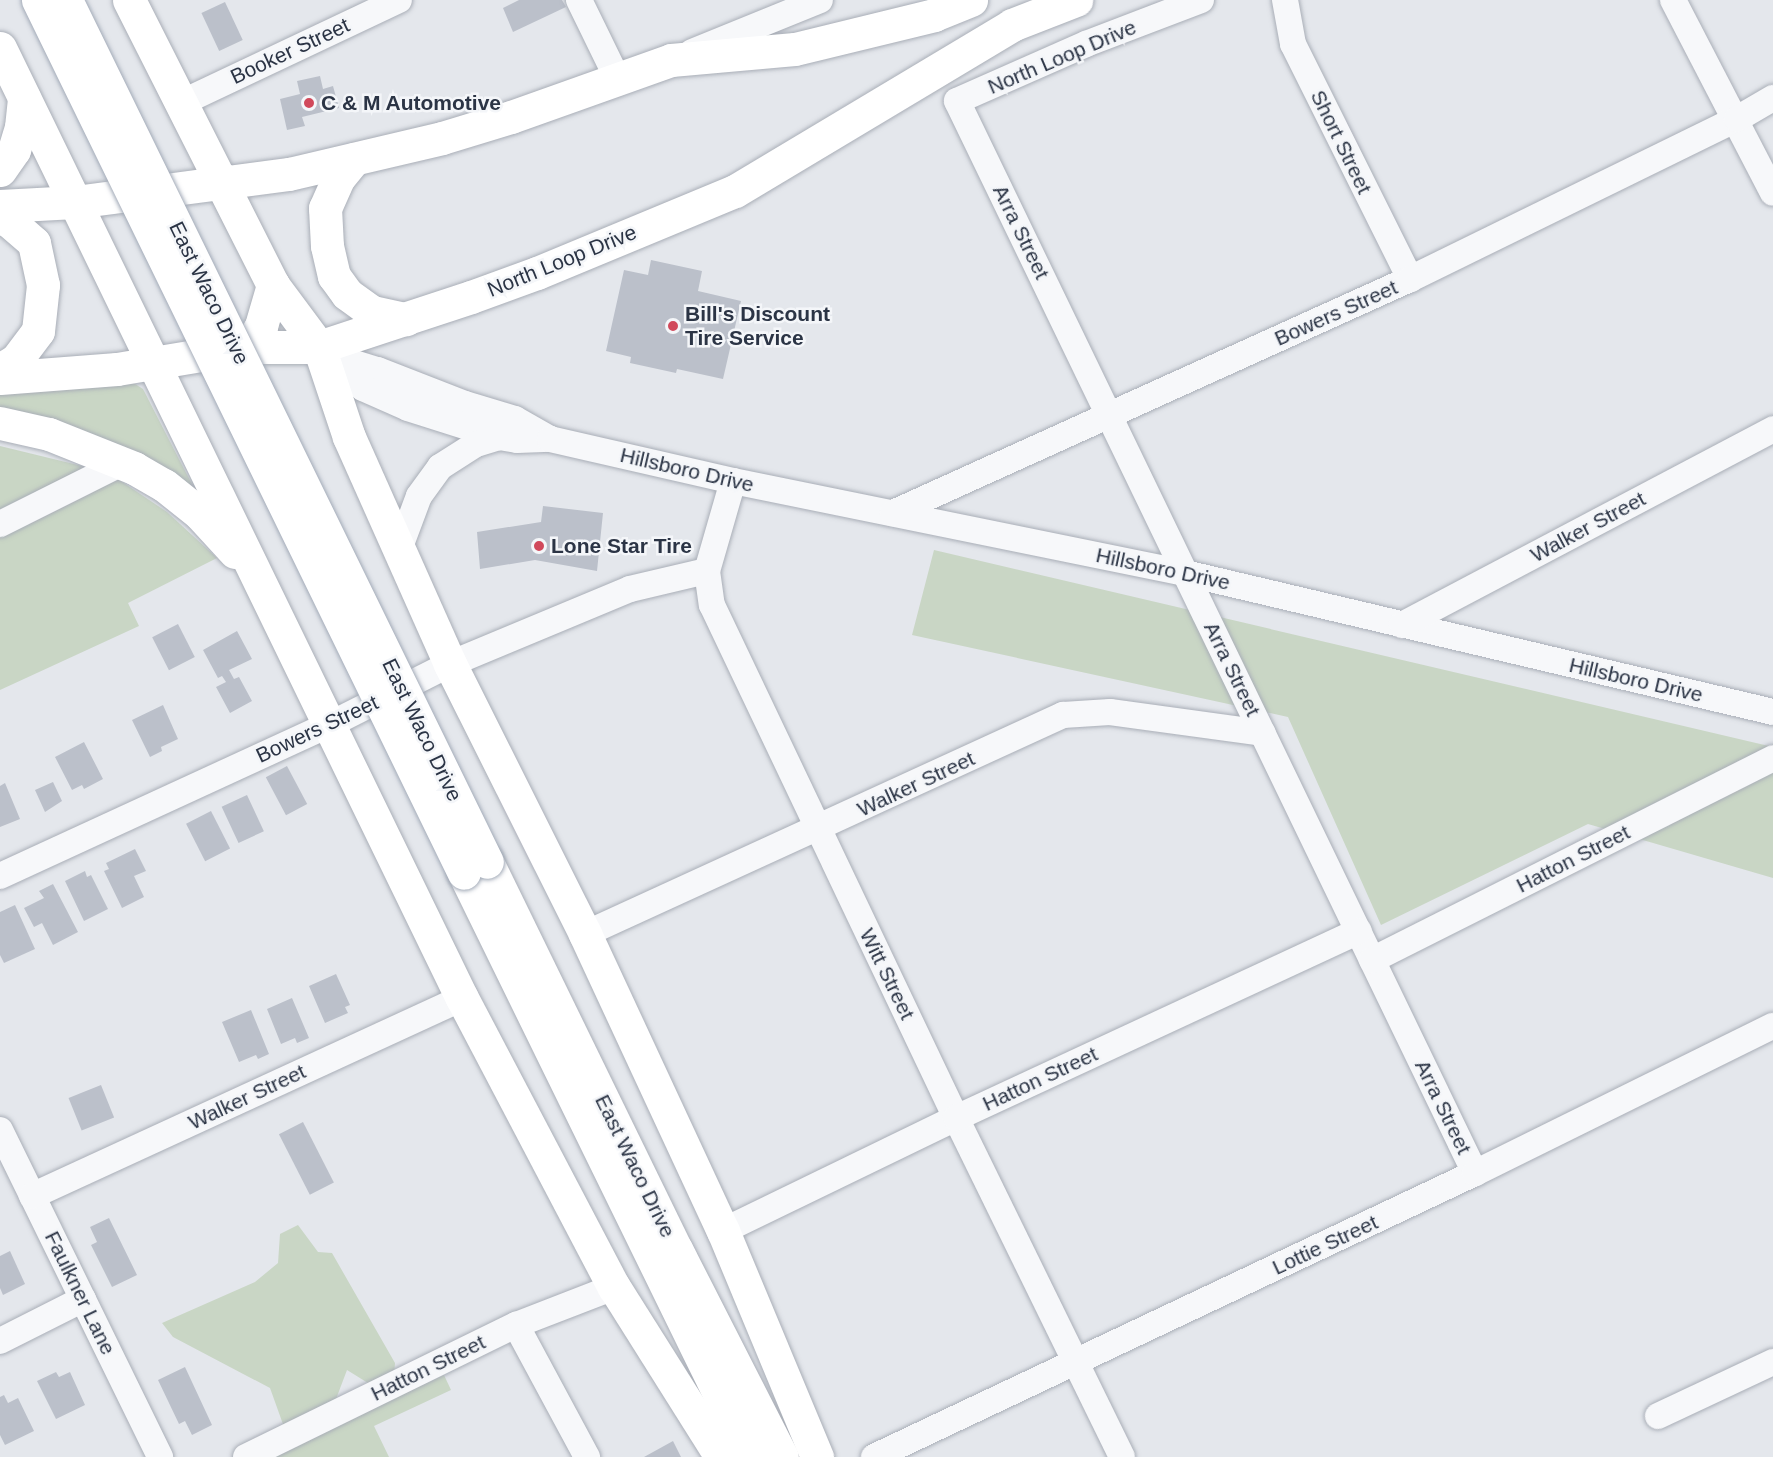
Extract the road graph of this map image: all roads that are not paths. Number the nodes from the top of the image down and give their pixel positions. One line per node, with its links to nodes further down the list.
1 (38, 0): 56 (main road, East Waco Drive, bridge)
2 (66, 0): 56 (main road, East Waco Drive, bridge)
3 (129, 0): 18 (main road)
4 (399, 0): 18 (street, Booker Street)
5 (579, 0): 14 (street)
6 (820, 0): 13 (street)
7 (971, 0): 13 (main road)
8 (1076, 0): 29 (main road, North Loop Drive)
9 (1201, 0): 17 (street, North Loop Drive)
10 (1285, 0): 27 (street, Short Street)
11 (1673, 0): 19 (street)
12 (0, 48): 15 (main road)
13 (671, 60): 14 (main road)
14 (618, 80): 20 (main road)
15 (24, 98): 21 (main road); 24 (main road)
16 (1773, 98): 19 (street, Bowers Street)
17 (957, 101): 36 (street, Arra Street)
18 (181, 103): 22 (main road)
19 (1737, 119): 23 (street); 27 (street, Bowers Street)
20 (354, 159): 22 (main road); 29 (main road)
21 (0, 170)
22 (219, 183): 24 (main road); 28 (main road)
23 (1773, 193)
24 (75, 202): 25 (main road); 32 (main road)
25 (0, 207)
26 (0, 217): 34 (main road)
27 (1410, 279): 36 (street, Bowers Street)
28 (273, 285): 30 (main road); 31 (main road)
29 (406, 319): 31 (main road, North Loop Drive)
30 (248, 347): 31 (main road, North Loop Drive); 32 (main road, North Loop Drive)
31 (319, 347): 33 (street, Hillsboro Drive); 45 (main road)
32 (154, 363): 35 (main road, North Loop Drive); 48 (main road)
33 (348, 364): 39 (street, Hillsboro Drive); 40 (street, Hillsboro Drive)
34 (0, 370)
35 (0, 378)
36 (1109, 415): 43 (street, Bowers Street); 47 (street, Arra Street)
37 (0, 423): 41 (main road)
38 (1773, 429): 49 (street, Walker Street)
39 (499, 437): 40 (street, Hillsboro Drive); 45 (street)
40 (550, 439): 42 (street, Hillsboro Drive)
41 (122, 463): 44 (street); 48 (main road)
42 (733, 481): 43 (street, Hillsboro Drive); 46 (street, Witt Street)
43 (892, 513): 47 (street, Hillsboro Drive)
44 (0, 524)
45 (400, 547): 50 (main road)
46 (707, 571): 50 (street, Bowers Street); 55 (street, Witt Street)
47 (1185, 573): 49 (street, Hillsboro Drive); 53 (street, Arra Street)
48 (257, 575): 52 (main road)
49 (1402, 625): 51 (street, Hillsboro Drive)
50 (450, 664): 52 (street, Bowers Street); 59 (main road)
51 (1773, 712)
52 (329, 725): 57 (street, Bowers Street); 61 (main road)
53 (1263, 733): 55 (street, Walker Street); 58 (street, Arra Street)
54 (1773, 758): 60 (street, Hatton Street)
55 (818, 829): 59 (street, Walker Street); 63 (street, Witt Street)
56 (475, 867): 79 (main road, East Waco Drive); 80 (main road, East Waco Drive)
57 (0, 876)
58 (1359, 932): 60 (street, Arra Street); 63 (street, Hatton Street)
59 (585, 934): 67 (main road)
60 (1372, 960): 65 (street, Arra Street)
61 (462, 998): 66 (street, Walker Street); 68 (main road)
62 (1773, 1026): 65 (street, Lottie Street)
63 (956, 1118): 67 (street, Hatton Street); 73 (street, Witt Street)
64 (0, 1130): 66 (street, Faulkner Lane)
65 (1475, 1173): 73 (street, Lottie Street)
66 (32, 1196): 69 (street, Faulkner Lane)
67 (723, 1231): 81 (main road)
68 (614, 1287): 70 (street, Hatton Street); 78 (main road)
69 (83, 1299): 71 (street); 75 (street, Faulkner Lane)
70 (516, 1325): 76 (street, Hatton Street); 77 (street)
71 (0, 1341)
72 (1773, 1362): 74 (street)
73 (1076, 1363): 82 (street, Lottie Street); 83 (street, Witt Street)
74 (1658, 1416)
75 (160, 1457)
76 (246, 1457)
77 (587, 1457)
78 (721, 1457)
79 (750, 1457)
80 (782, 1457)
81 (817, 1457)
82 (874, 1457)
83 (1122, 1457)

